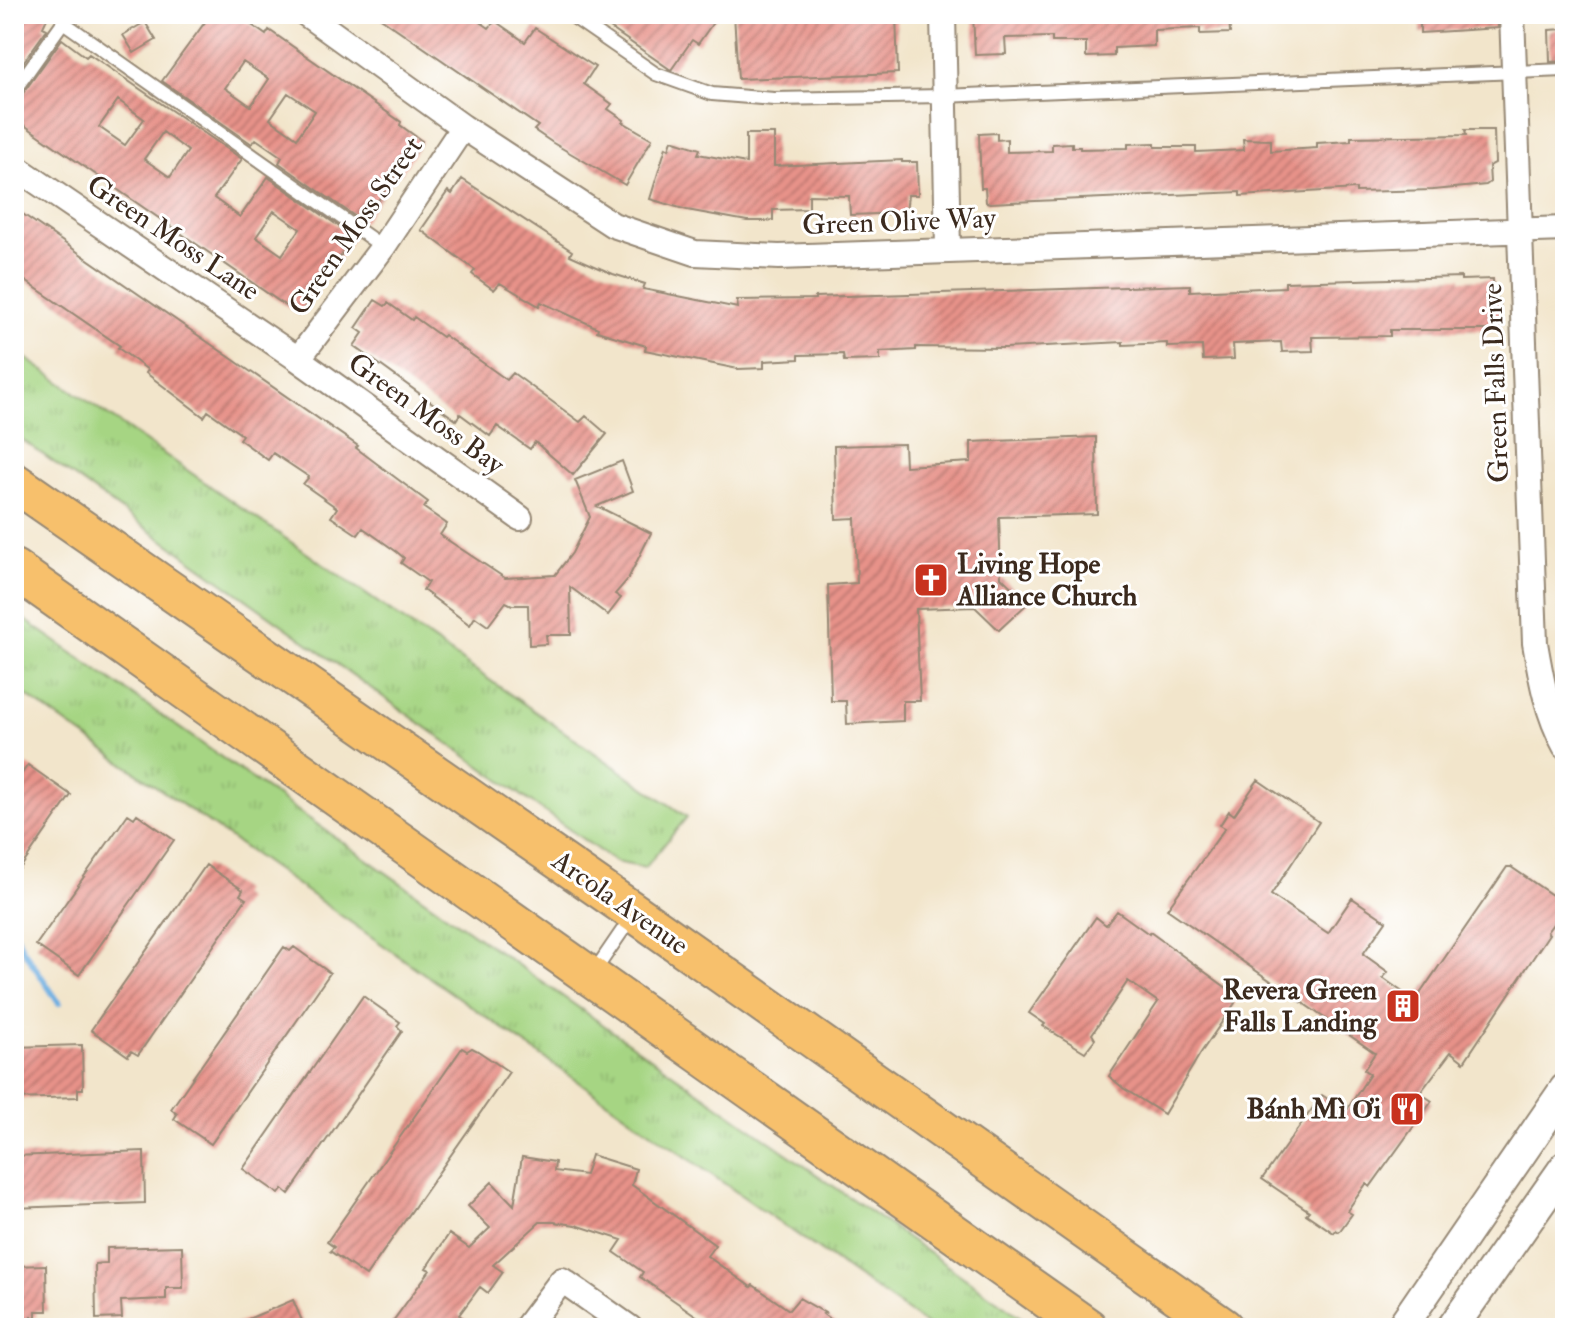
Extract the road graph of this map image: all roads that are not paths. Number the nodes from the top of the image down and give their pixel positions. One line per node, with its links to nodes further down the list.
1 (306, 14): 10 (street, Green Olive Way)
2 (569, 14): 9 (lane)
3 (943, 14): 9 (street)
4 (1512, 14): 7 (street, Green Falls Drive)
5 (64, 18): 8 (lane); 14 (lane)
6 (1565, 70): 7 (lane)
7 (1514, 73): 9 (lane); 13 (street, Green Falls Drive)
8 (14, 91)
9 (944, 96): 15 (street)
10 (463, 127): 14 (street, Green Moss Street); 15 (street, Green Olive Way)
11 (14, 166): 16 (street, Green Moss Lane)
12 (1565, 229): 13 (street, Green Olive Way)
13 (1521, 231): 15 (street, Green Olive Way); 20 (street, Green Falls Drive)
14 (383, 247): 16 (street, Green Moss Street)
15 (948, 249)
16 (298, 359): 18 (street, Green Moss Bay)
17 (14, 482): 21 (main road, Arcola Avenue)
18 (520, 518)
19 (14, 569): 22 (main road)
20 (1565, 746)
21 (635, 913): 22 (lane); 28 (main road, Arcola Avenue)
22 (592, 975): 27 (main road)
23 (1565, 1089): 29 (street)
24 (1565, 1167): 30 (street)
25 (526, 1328): 26 (street)
26 (630, 1328)
27 (1088, 1328)
28 (1224, 1328)
29 (1401, 1328)
30 (1452, 1328)

